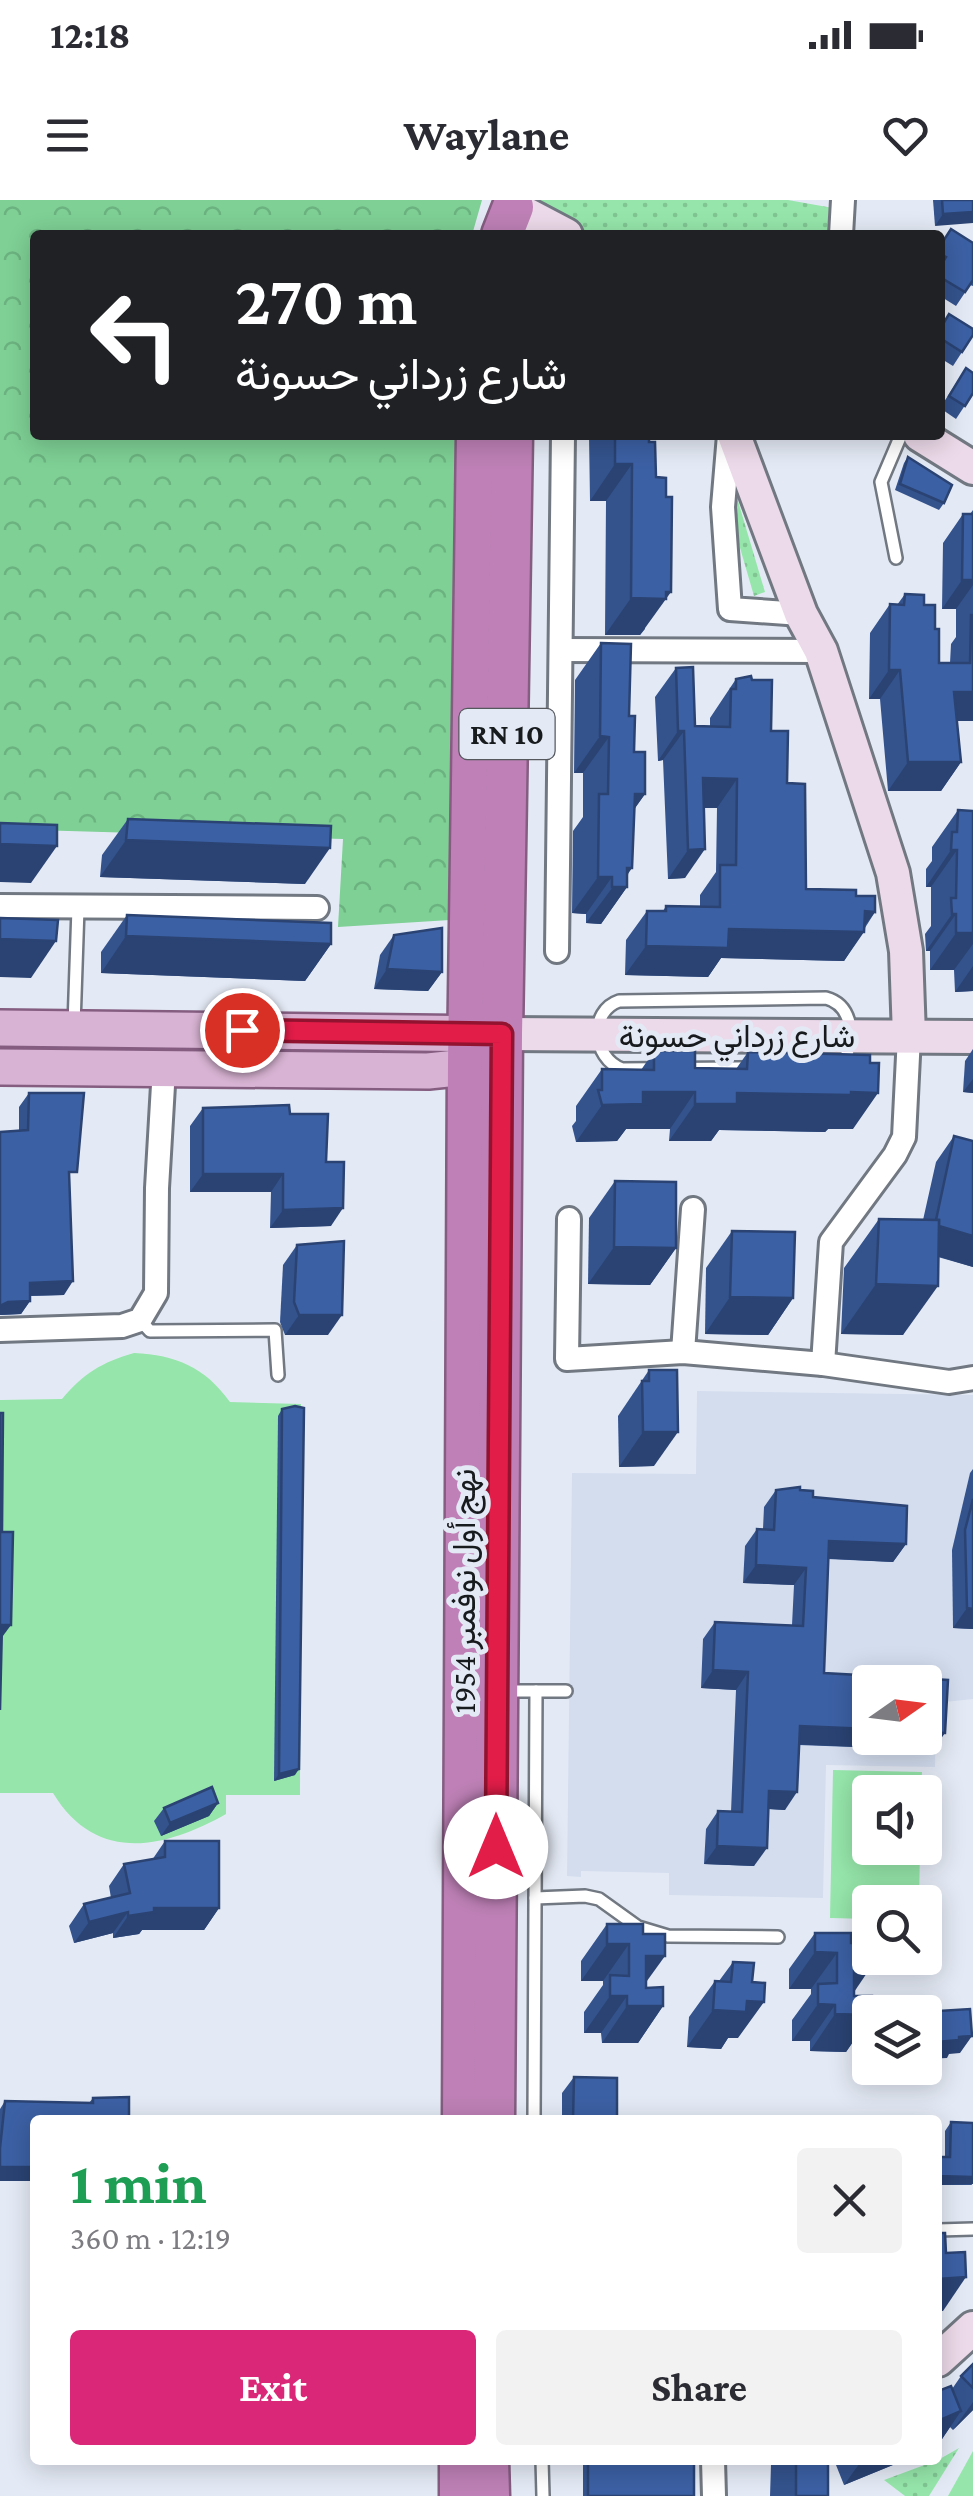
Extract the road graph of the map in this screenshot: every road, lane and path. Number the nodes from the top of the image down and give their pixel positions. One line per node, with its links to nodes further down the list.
1 (843, 200): 4 (street)
2 (511, 219): 3 (street)
3 (548, 230)
4 (841, 230)
5 (478, 440): 26 (highway, نهج أول نوفمبر 1954 / RN 10)
6 (512, 440): 26 (highway, نهج أول نوفمبر 1954 / RN 10)
7 (563, 440): 15 (street)
8 (731, 440): 14 (street)
9 (734, 440): 14 (street)
10 (899, 440): 13 (lane)
11 (928, 440): 12 (street)
12 (973, 468)
13 (896, 558)
14 (801, 614): 16 (street)
15 (561, 650): 16 (street); 20 (street)
16 (821, 651): 24 (street)
17 (0, 906): 18 (street)
18 (78, 908): 19 (street); 22 (lane)
19 (317, 908)
20 (557, 951)
21 (0, 1028): 22 (main road, شارع زرداني حسونة)
22 (74, 1029): 23 (main road, شارع زرداني حسونة)
23 (167, 1030): 26 (main road, شارع زرداني حسونة); 28 (main road)
24 (909, 1036): 25 (street, شارع زرداني حسونة); 26 (street, شارع زرداني حسونة); 34 (street)
25 (973, 1037)
26 (479, 1043): 28 (main road, شارع زرداني حسونة); 38 (highway, نهج أول نوفمبر 1954 / RN 10)
27 (0, 1067): 28 (main road, شارع زرداني حسونة)
28 (164, 1068): 31 (street)
29 (693, 1210): 33 (street)
30 (569, 1219): 33 (street)
31 (140, 1320): 32 (street); 35 (lane)
32 (0, 1330)
33 (683, 1352): 34 (street)
34 (823, 1364): 36 (street)
35 (278, 1374)
36 (973, 1378)
37 (566, 1691): 39 (lane)
38 (480, 1692): 39 (lane); 42 (highway, نهج أول نوفمبر 1954 / RN 10); 43 (highway, نهج أول نوفمبر 1954 / RN 10)
39 (536, 1692): 40 (lane)
40 (536, 1898): 41 (lane); 44 (lane)
41 (778, 1937)
42 (463, 2115)
43 (494, 2115)
44 (534, 2115)
45 (973, 2229): 46 (lane)
46 (942, 2230)
47 (973, 2328): 48 (street)
48 (942, 2356)
49 (460, 2465): 53 (highway)
50 (488, 2465): 54 (highway)
51 (542, 2465): 55 (lane)
52 (714, 2465): 56 (street)
53 (460, 2496)
54 (488, 2496)
55 (543, 2496)
56 (714, 2496)

